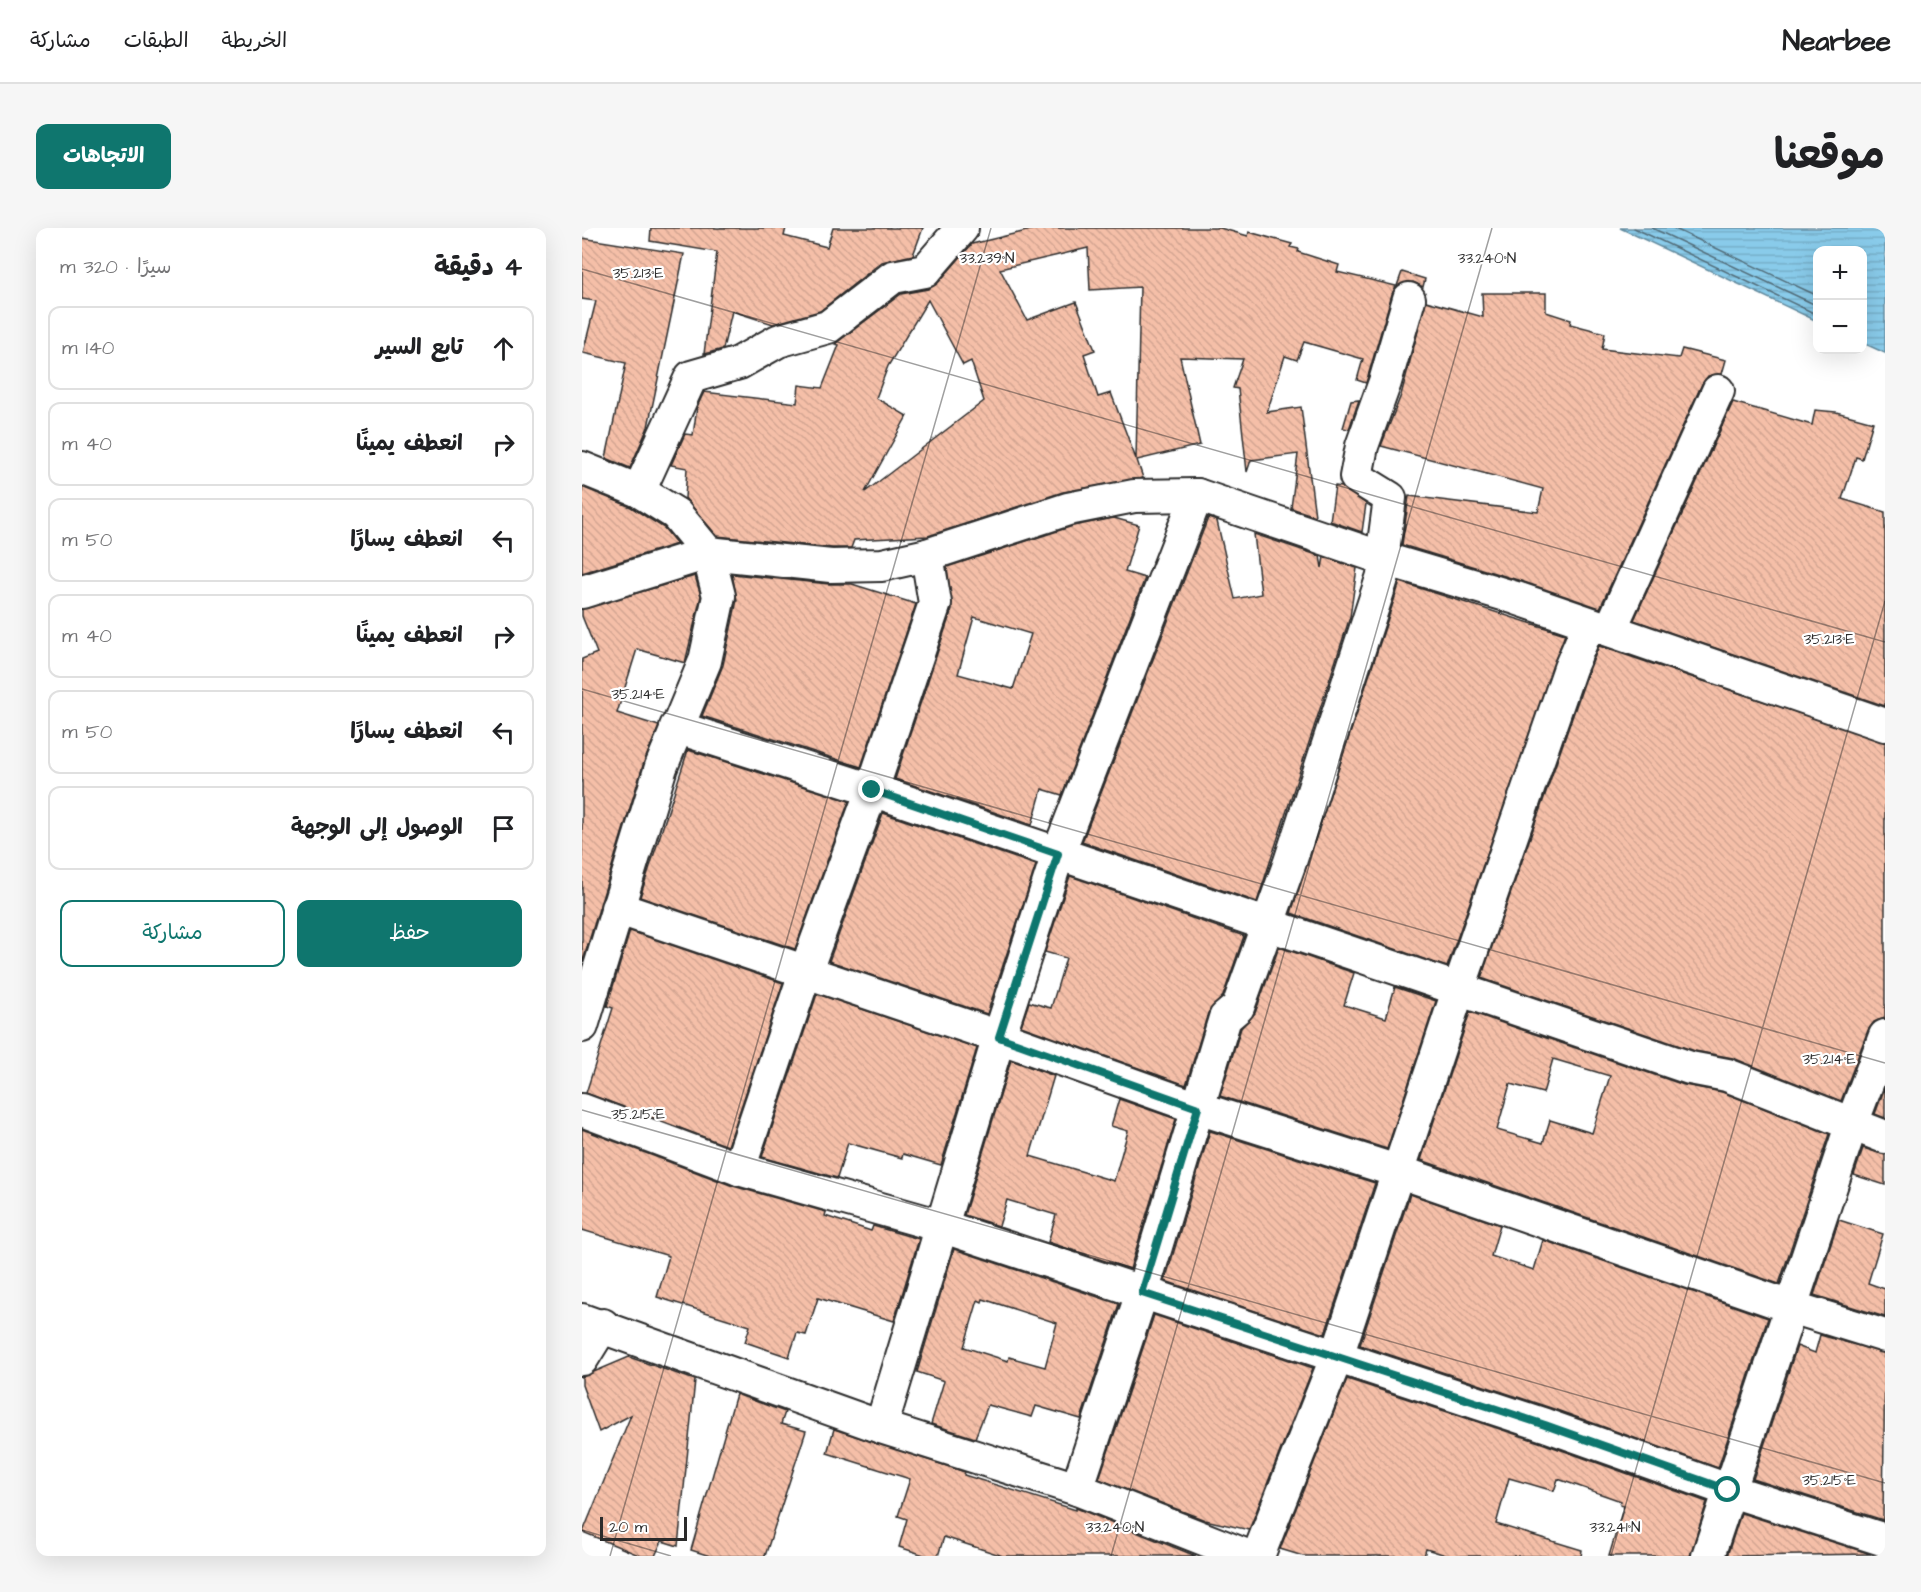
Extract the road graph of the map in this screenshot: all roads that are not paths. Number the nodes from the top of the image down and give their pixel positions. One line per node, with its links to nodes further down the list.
1 (962, 228): 5 (street)
2 (1409, 299): 9 (street)
3 (1718, 391): 11 (street)
4 (582, 468): 5 (street)
5 (639, 491): 7 (street)
6 (1197, 495): 8 (street); 9 (street); 15 (street)
7 (708, 553): 8 (street); 10 (street); 13 (street)
8 (927, 555): 14 (street)
9 (1388, 560): 11 (street); 17 (street)
10 (582, 591)
11 (1600, 627): 12 (street); 19 (street)
12 (1885, 725)
13 (676, 727): 14 (street); 16 (street)
14 (872, 790): 15 (street); 18 (street)
15 (1058, 854): 17 (street); 22 (street)
16 (617, 908): 18 (street); 20 (street)
17 (1267, 924): 19 (street); 23 (street)
18 (805, 973): 22 (street); 27 (street)
19 (1459, 988): 25 (street); 28 (street)
20 (582, 1026)
21 (1885, 1036): 25 (street)
22 (999, 1037): 23 (street); 29 (street)
23 (1198, 1108): 28 (street); 30 (street)
24 (582, 1110): 27 (street)
25 (1851, 1126): 26 (street); 31 (street)
26 (1885, 1137)
27 (739, 1169): 29 (street)
28 (1400, 1172): 31 (street); 34 (street)
29 (941, 1226): 30 (street); 36 (street)
30 (1142, 1293): 34 (street); 37 (street)
31 (1791, 1307): 33 (street); 38 (street)
32 (593, 1322): 35 (street); 36 (street)
33 (1885, 1336)
34 (1337, 1356): 38 (street); 41 (street)
35 (582, 1359)
36 (881, 1427): 37 (street)
37 (1077, 1489): 40 (street)
38 (1728, 1490): 39 (street); 42 (street)
39 (1885, 1540)
40 (1247, 1556)
41 (1258, 1556)
42 (1708, 1556)

